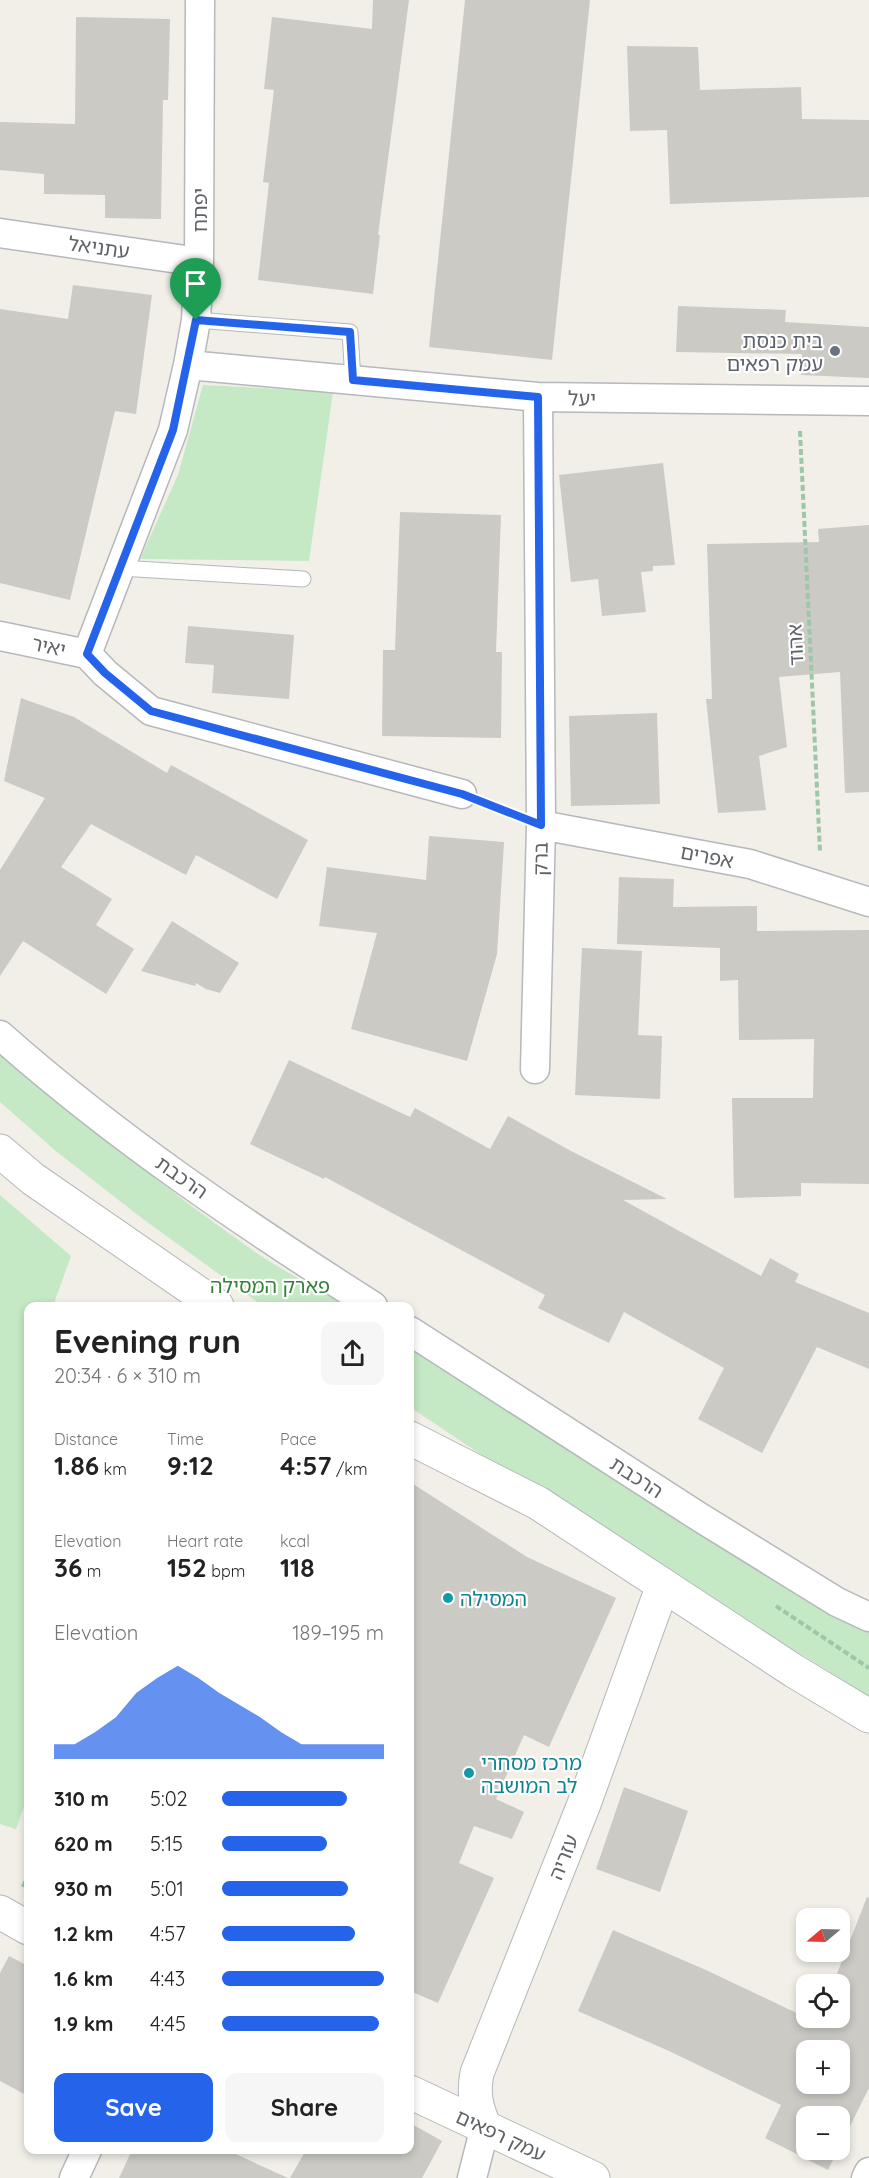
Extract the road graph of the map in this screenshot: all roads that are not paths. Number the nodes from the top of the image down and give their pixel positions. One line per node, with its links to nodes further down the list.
1 (200, 0): 3 (street, יפתח)
2 (0, 233): 3 (street, עתניאל)
3 (199, 262): 4 (street, יפתח)
4 (196, 320): 5 (street, יפתח); 6 (lane)
5 (188, 365): 6 (street, יעל); 9 (street, יפתח)
6 (353, 380): 7 (street, יעל)
7 (538, 397): 8 (street, יעל); 14 (street, ברק)
8 (869, 401)
9 (120, 568): 10 (lane); 12 (street, יפתח)
10 (303, 579)
11 (0, 636): 12 (street, יאיר)
12 (87, 654): 13 (street, יאיר)
13 (462, 794)
14 (541, 825): 15 (street, אפרים); 17 (street, ברק)
15 (869, 902)
16 (0, 1035): 20 (street, הרכבת)
17 (535, 1069)
18 (0, 1151): 19 (street)
19 (211, 1302)
20 (367, 1302)
21 (414, 1334): 24 (street, הרכבת)
22 (414, 1440): 23 (street)
23 (663, 1585): 25 (street); 29 (street, עזריה)
24 (869, 1617)
25 (869, 1716)
26 (0, 1912): 27 (street)
27 (24, 1926)
28 (414, 2093): 29 (street, עמק רפאים)
29 (485, 2127): 33 (street); 34 (street, עמק רפאים)
30 (85, 2154): 32 (street)
31 (869, 2172): 35 (street)
32 (74, 2178)
33 (472, 2178)
34 (593, 2178)
35 (866, 2178)

